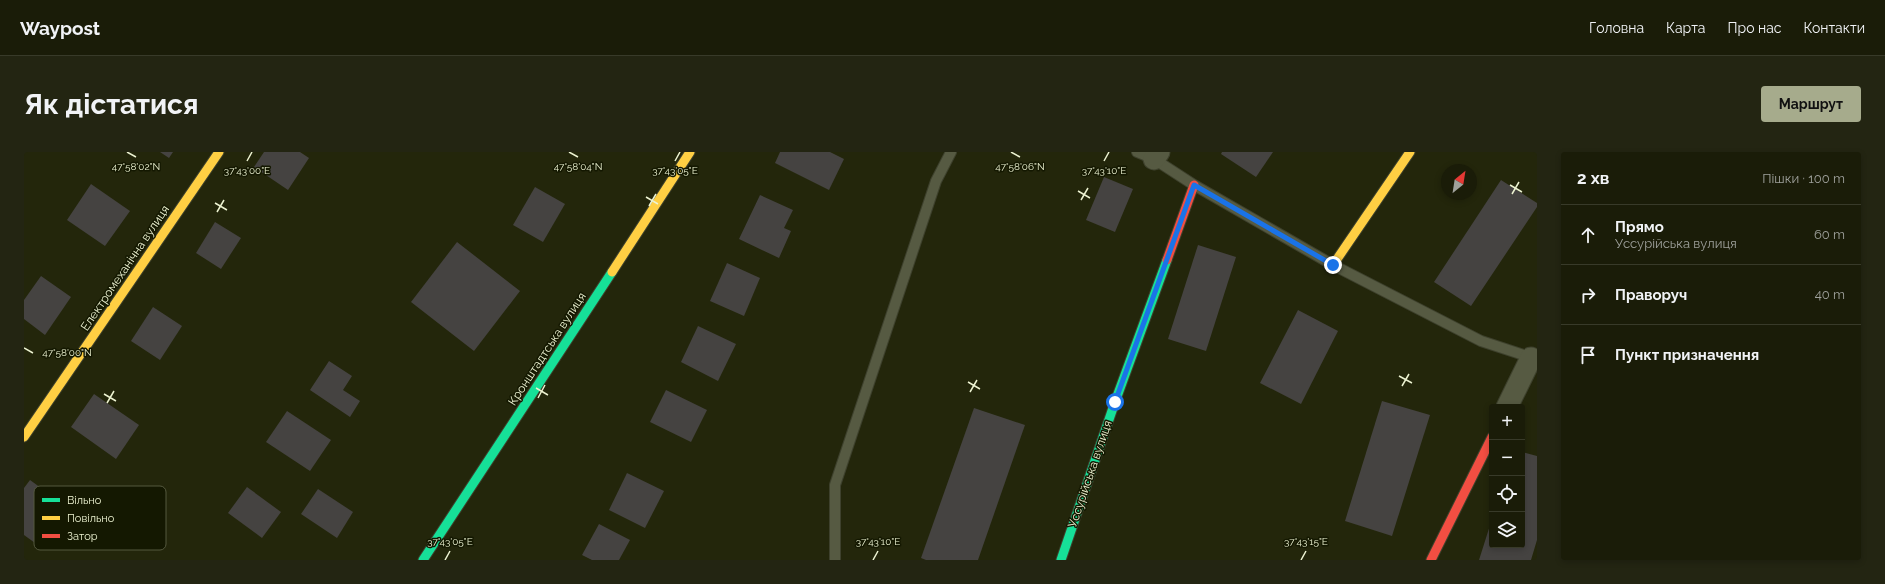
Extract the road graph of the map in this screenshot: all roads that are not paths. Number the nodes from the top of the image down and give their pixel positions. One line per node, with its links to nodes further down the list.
1 (219, 152): 10 (street, Електромеханічна вулиця)
2 (690, 152): 12 (street, Кронштадтська вулиця)
3 (951, 152): 13 (lane)
4 (1410, 152): 7 (street)
5 (1150, 154): 6 (lane)
6 (1194, 185): 7 (lane); 14 (street, Уссурійська вулиця)
7 (1333, 265): 8 (lane)
8 (1534, 358): 9 (street)
9 (1509, 404)
10 (24, 438)
11 (1491, 440): 15 (street)
12 (423, 560)
13 (835, 560)
14 (1061, 560)
15 (1431, 560)

